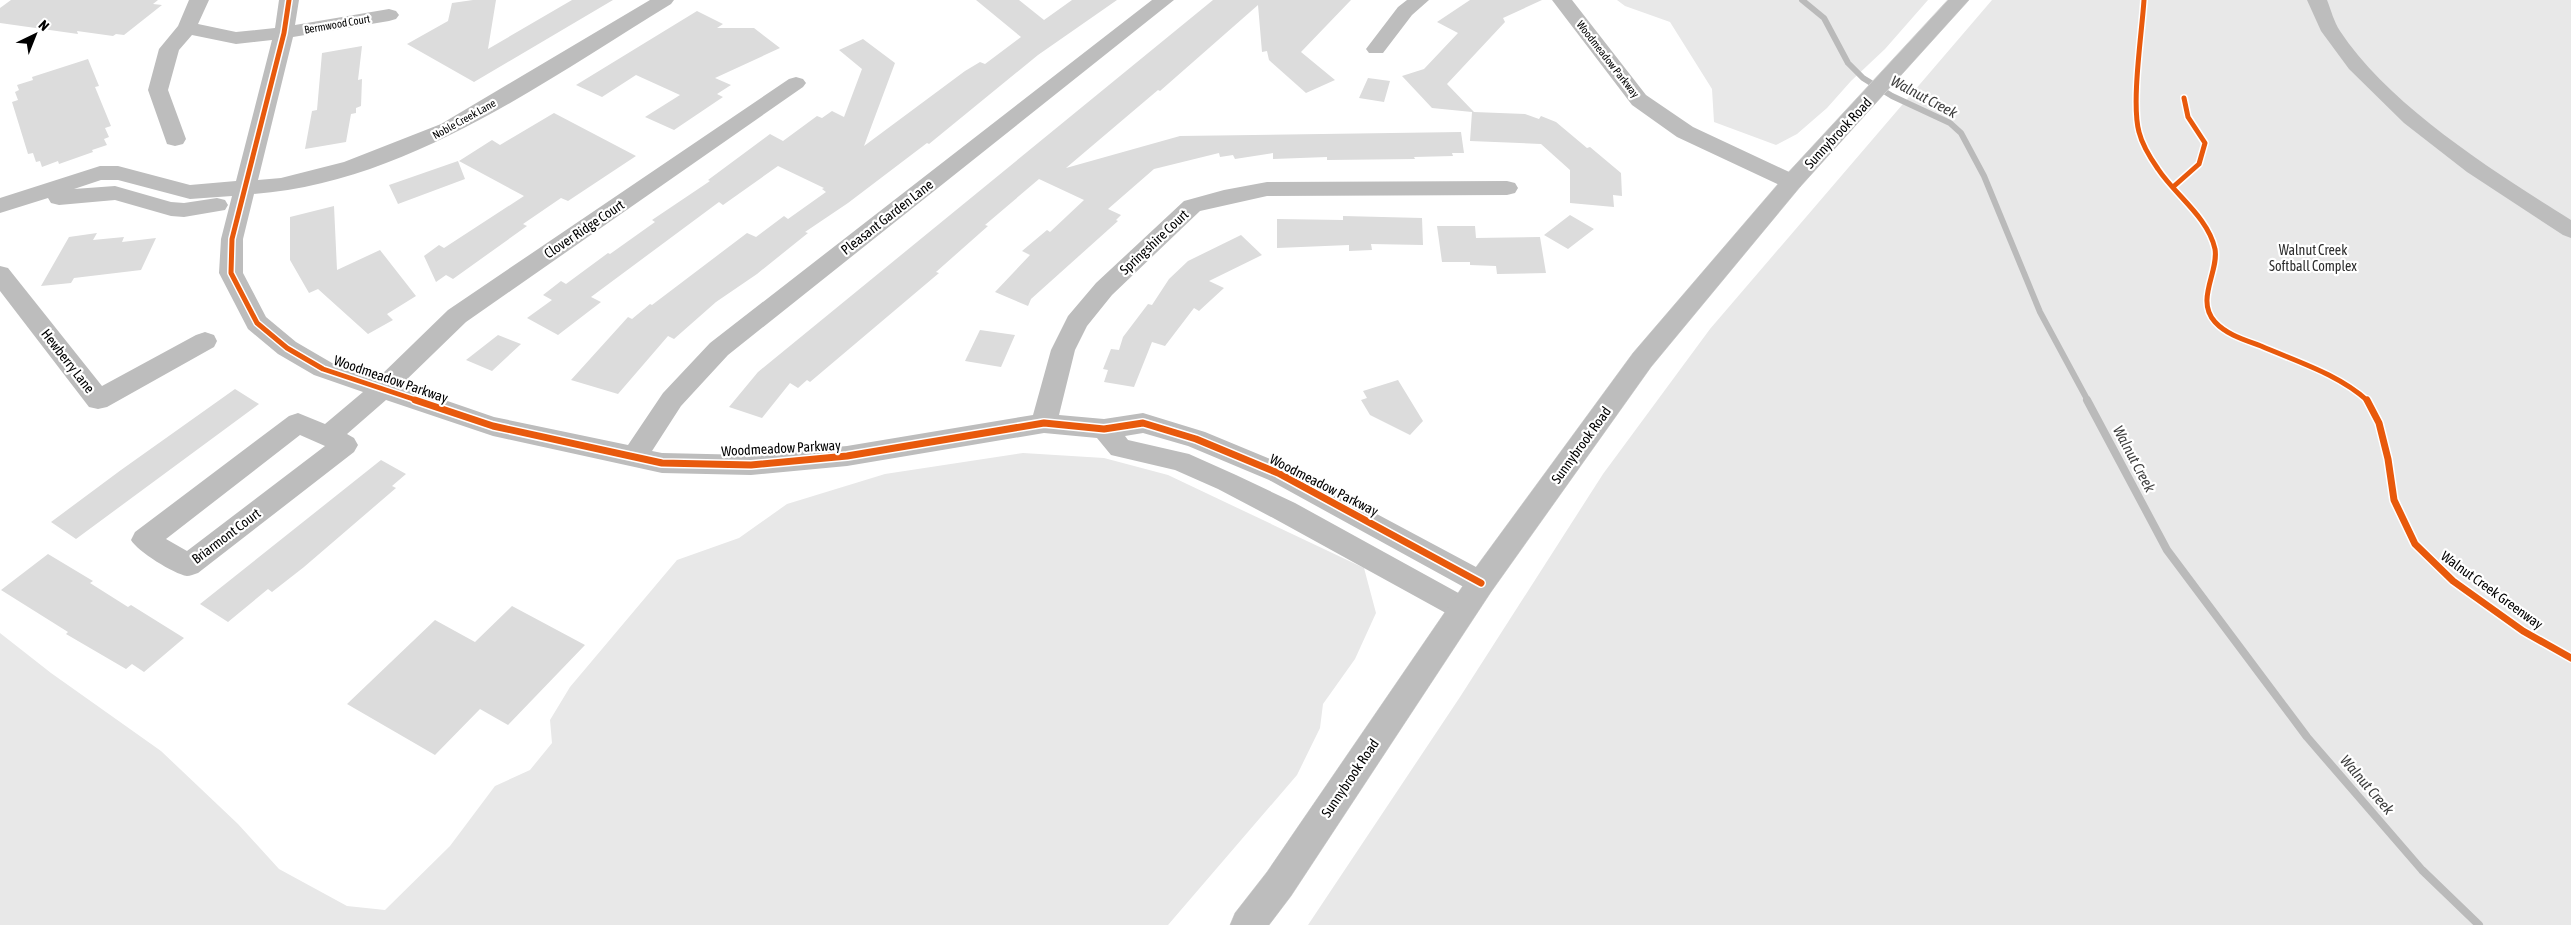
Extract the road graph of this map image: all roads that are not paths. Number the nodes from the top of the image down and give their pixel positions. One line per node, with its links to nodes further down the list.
1 (199, 0): 10 (street)
2 (289, 0): 11 (street, Woodmeadow Parkway)
3 (664, 0): 17 (street, Noble Creek Lane)
4 (1164, 0): 27 (street, Pleasant Garden Lane)
5 (1419, 0): 12 (street)
6 (1562, 0): 15 (street, Woodmeadow Parkway)
7 (1959, 0): 15 (main road, Sunnybrook Road)
8 (2317, 0): 20 (street)
9 (390, 15): 11 (street, Bermwood Court)
10 (187, 28): 11 (street, Bermwood Court); 14 (street)
11 (284, 32): 17 (street, Woodmeadow Parkway)
12 (1376, 49)
13 (796, 83): 23 (street, Clover Ridge Court)
14 (175, 139)
15 (1792, 182): 30 (main road, Sunnybrook Road)
16 (1507, 188): 24 (street, Springshire Court)
17 (242, 195): 18 (street); 19 (street); 23 (street, Woodmeadow Parkway)
18 (0, 206)
19 (0, 219)
20 (2571, 230)
21 (0, 274): 22 (street, Hewberry Lane)
22 (205, 341)
23 (382, 388): 26 (street); 27 (street, Woodmeadow Parkway)
24 (1044, 423): 25 (street, Woodmeadow Parkway); 27 (street, Woodmeadow Parkway)
25 (1104, 429): 28 (street, Woodmeadow Parkway); 29 (street)
26 (327, 436): 26 (street, Briarmont Court)
27 (635, 457)
28 (1278, 473): 29 (street); 30 (street, Woodmeadow Parkway)
29 (1257, 497): 30 (street)
30 (1472, 596): 31 (main road, Sunnybrook Road)
31 (1247, 925)

